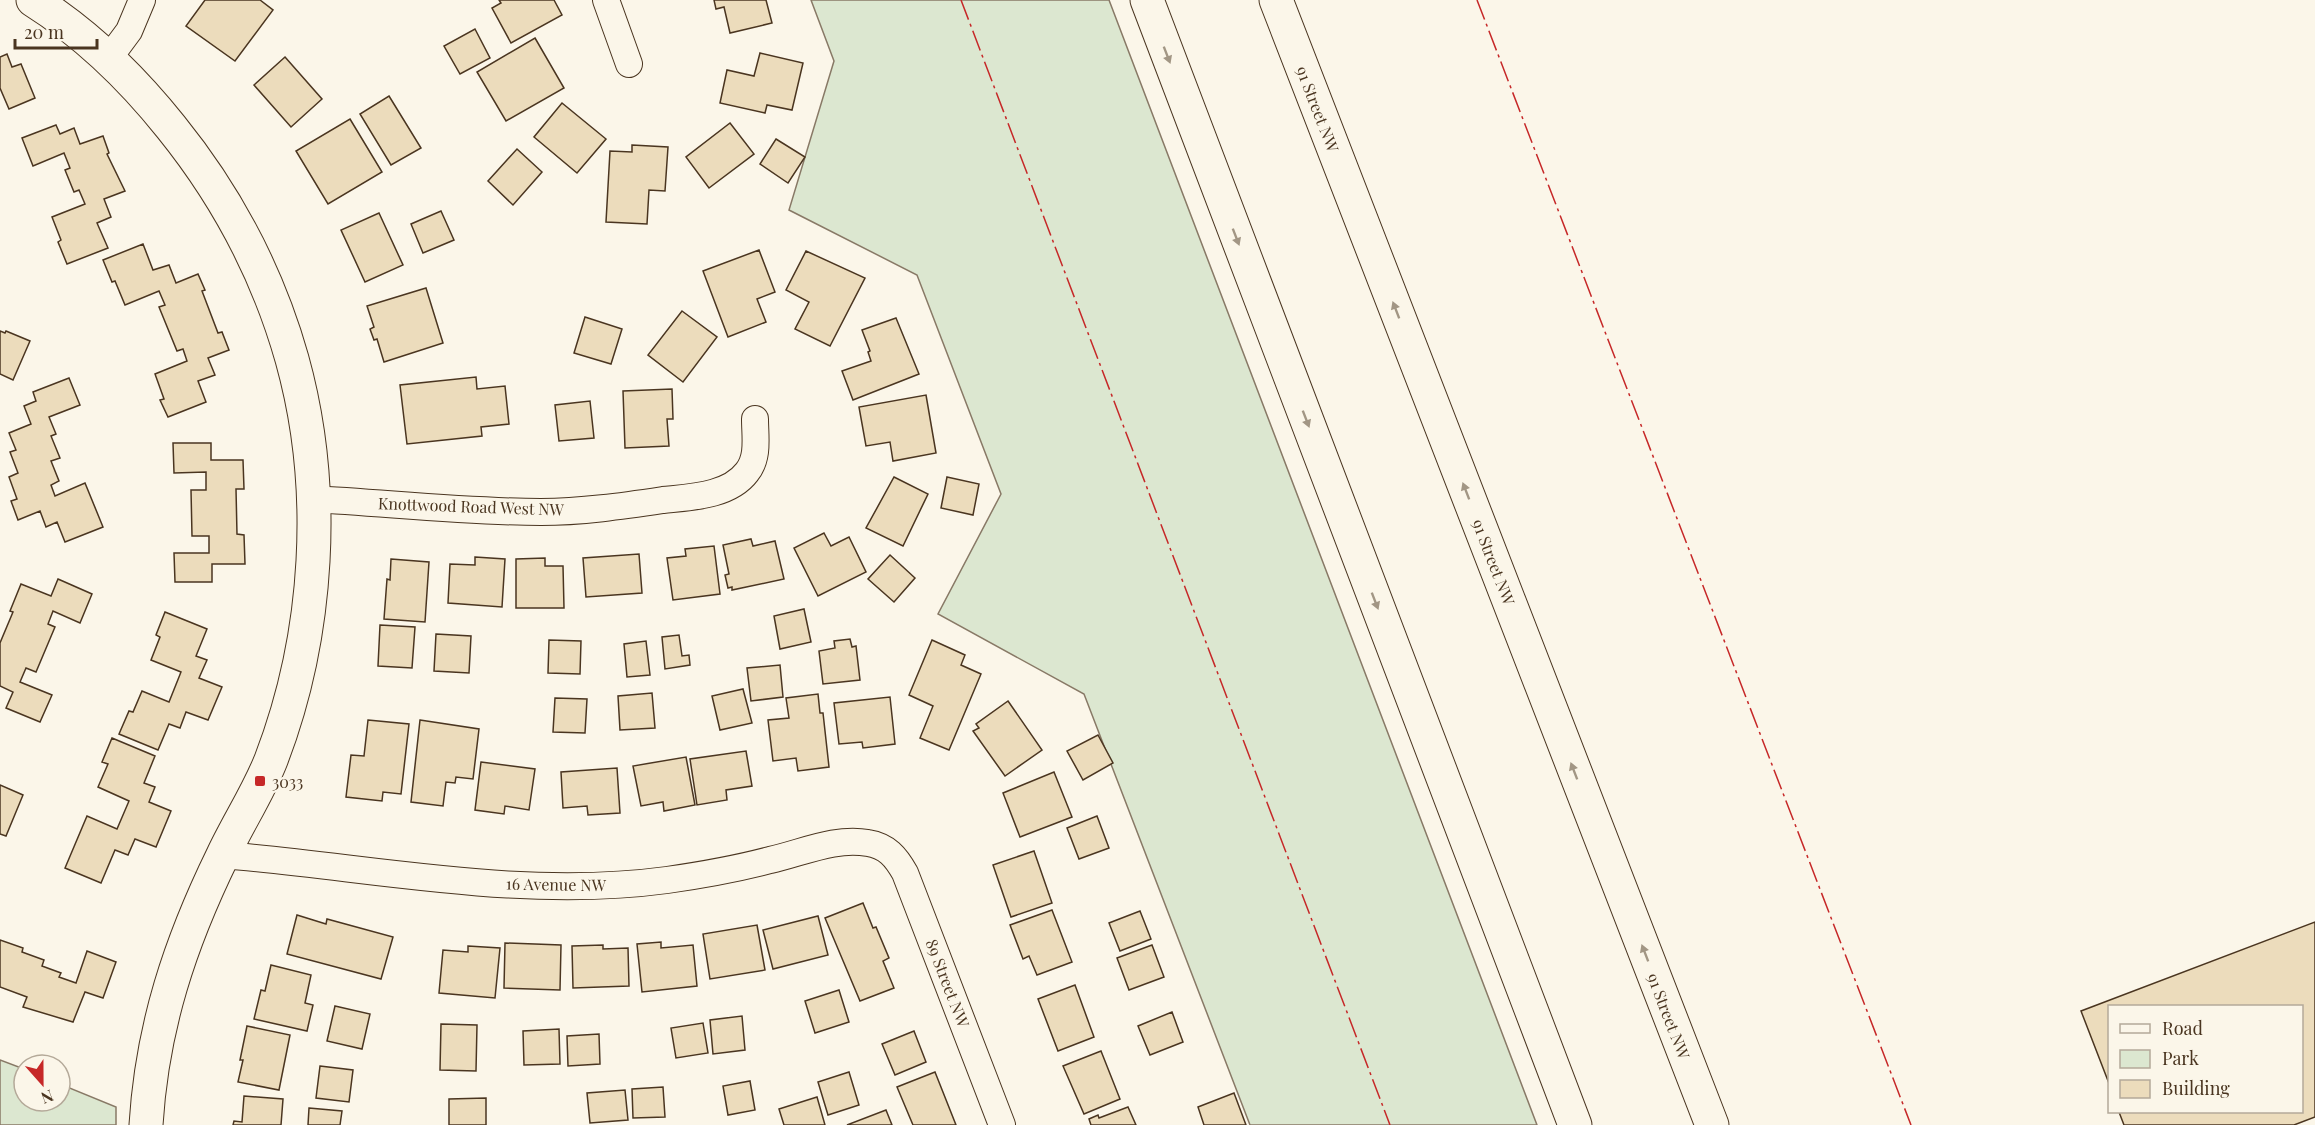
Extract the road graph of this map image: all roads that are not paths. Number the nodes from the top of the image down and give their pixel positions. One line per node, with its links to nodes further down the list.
1 (33, 0): 6 (main road)
2 (142, 0): 6 (street)
3 (606, 0): 7 (street)
4 (1146, 0): 14 (main road, one-way to 14)
5 (1276, 0): 15 (main road, 91 Street NW, one-way to 5)
6 (109, 58): 9 (main road)
7 (629, 64)
8 (755, 419): 9 (street, Knottwood Road West NW)
9 (312, 498): 11 (main road)
10 (884, 848): 11 (street, 16 Avenue NW); 13 (street, 89 Street NW)
11 (223, 855): 12 (main road)
12 (146, 1125)
13 (1002, 1125)
14 (1575, 1125)
15 (1712, 1125)

